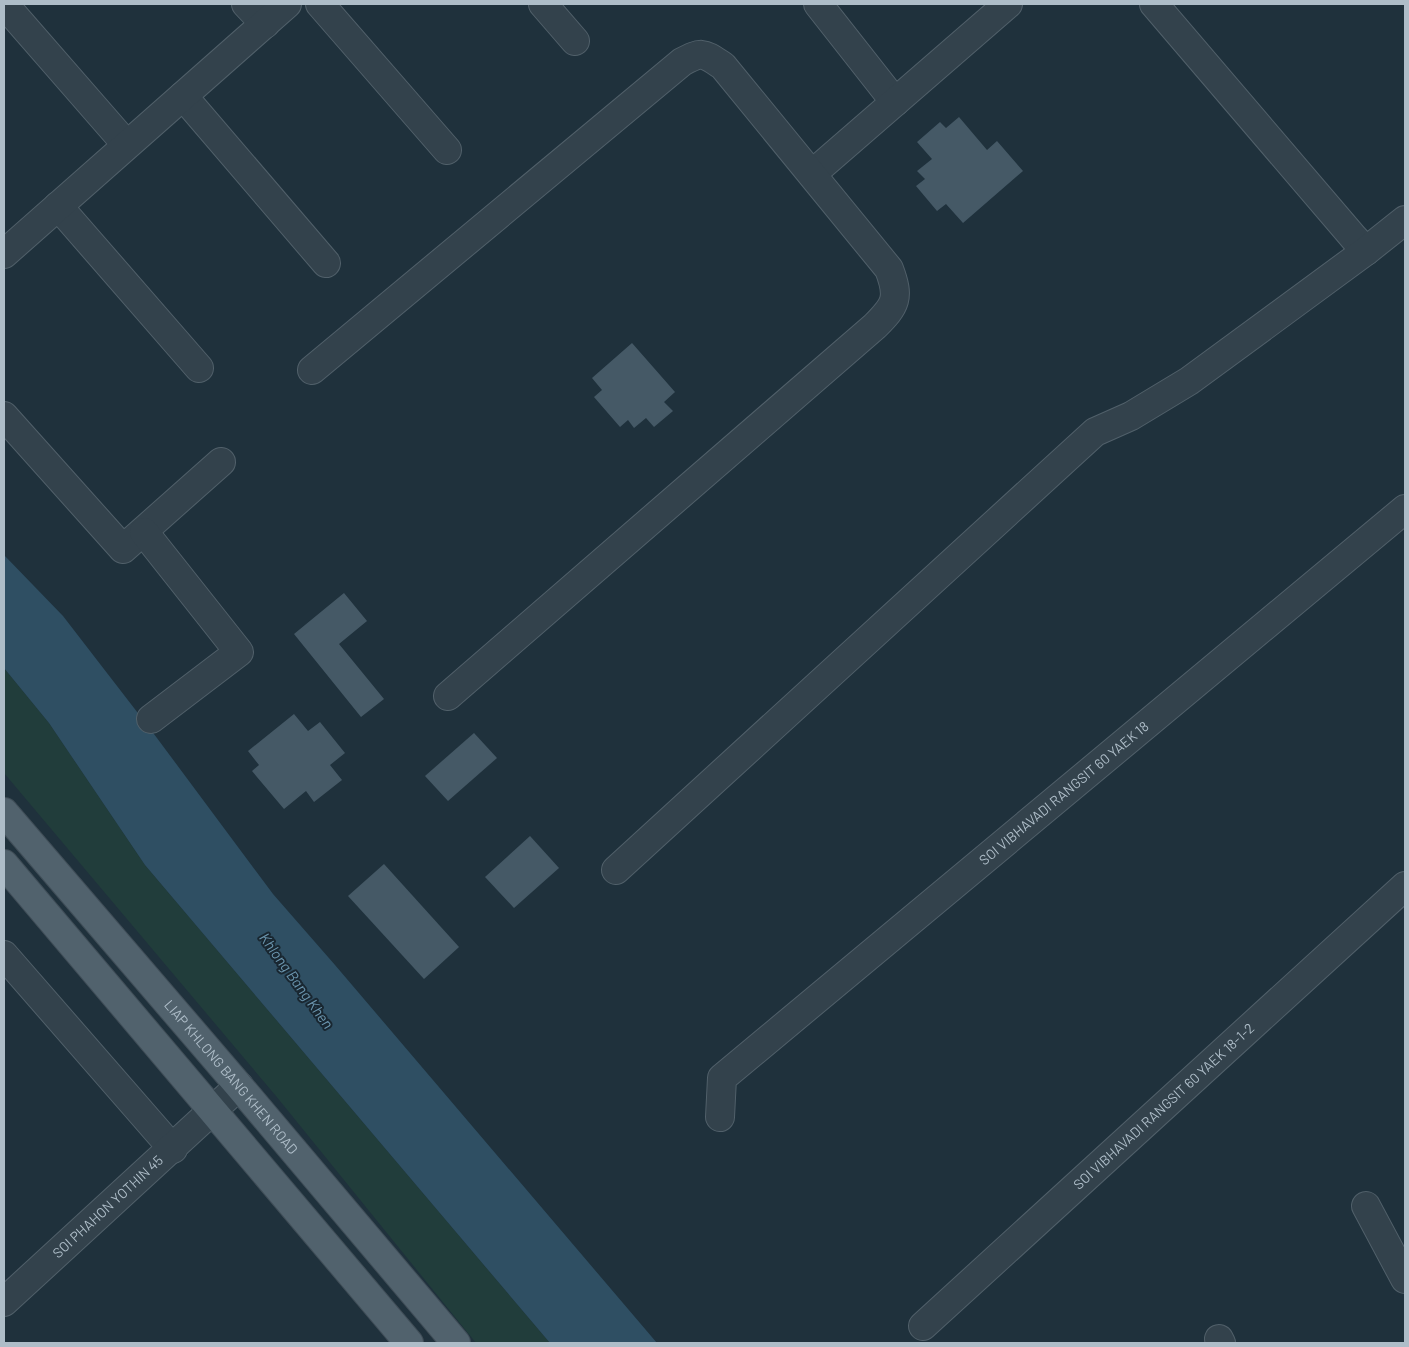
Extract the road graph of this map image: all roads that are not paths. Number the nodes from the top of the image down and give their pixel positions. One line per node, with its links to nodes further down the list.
1 (4, 4): 13 (street)
2 (246, 4): 9 (street)
3 (287, 4): 9 (street)
4 (320, 4): 14 (street)
5 (543, 4): 10 (street)
6 (818, 4): 12 (street)
7 (1008, 4): 12 (street)
8 (1154, 4): 18 (street)
9 (264, 24): 11 (street)
10 (575, 41)
11 (183, 96): 13 (street); 20 (street)
12 (895, 102): 15 (street)
13 (126, 144): 16 (street)
14 (447, 150)
15 (812, 174): 22 (street); 27 (street)
16 (58, 206): 19 (street); 21 (street)
17 (1405, 220): 18 (street)
18 (1366, 251): 31 (street)
19 (4, 254)
20 (326, 263)
21 (199, 368)
22 (312, 370)
23 (4, 416): 26 (street)
24 (221, 462): 26 (street)
25 (1405, 509): 36 (street, SOI VIBHAVADI RANGSIT 60 YAEK 18)
26 (144, 532): 28 (street)
27 (448, 696)
28 (151, 719)
29 (4, 812): 34 (main road, LIAP KHLONG BANG KHEN ROAD)
30 (4, 864): 35 (main road)
31 (616, 870)
32 (1405, 886): 41 (street, SOI VIBHAVADI RANGSIT 60 YAEK 18-1-2)
33 (4, 955): 37 (street)
34 (239, 1086): 35 (street, SOI PHAHON YOTHIN 45); 43 (main road, LIAP KHLONG BANG KHEN ROAD)
35 (212, 1110): 37 (street, SOI PHAHON YOTHIN 45); 42 (main road)
36 (720, 1117)
37 (172, 1148): 40 (street, SOI PHAHON YOTHIN 45)
38 (1366, 1206): 39 (street)
39 (1405, 1279)
40 (4, 1302)
41 (923, 1326)
42 (409, 1343)
43 (456, 1343)

